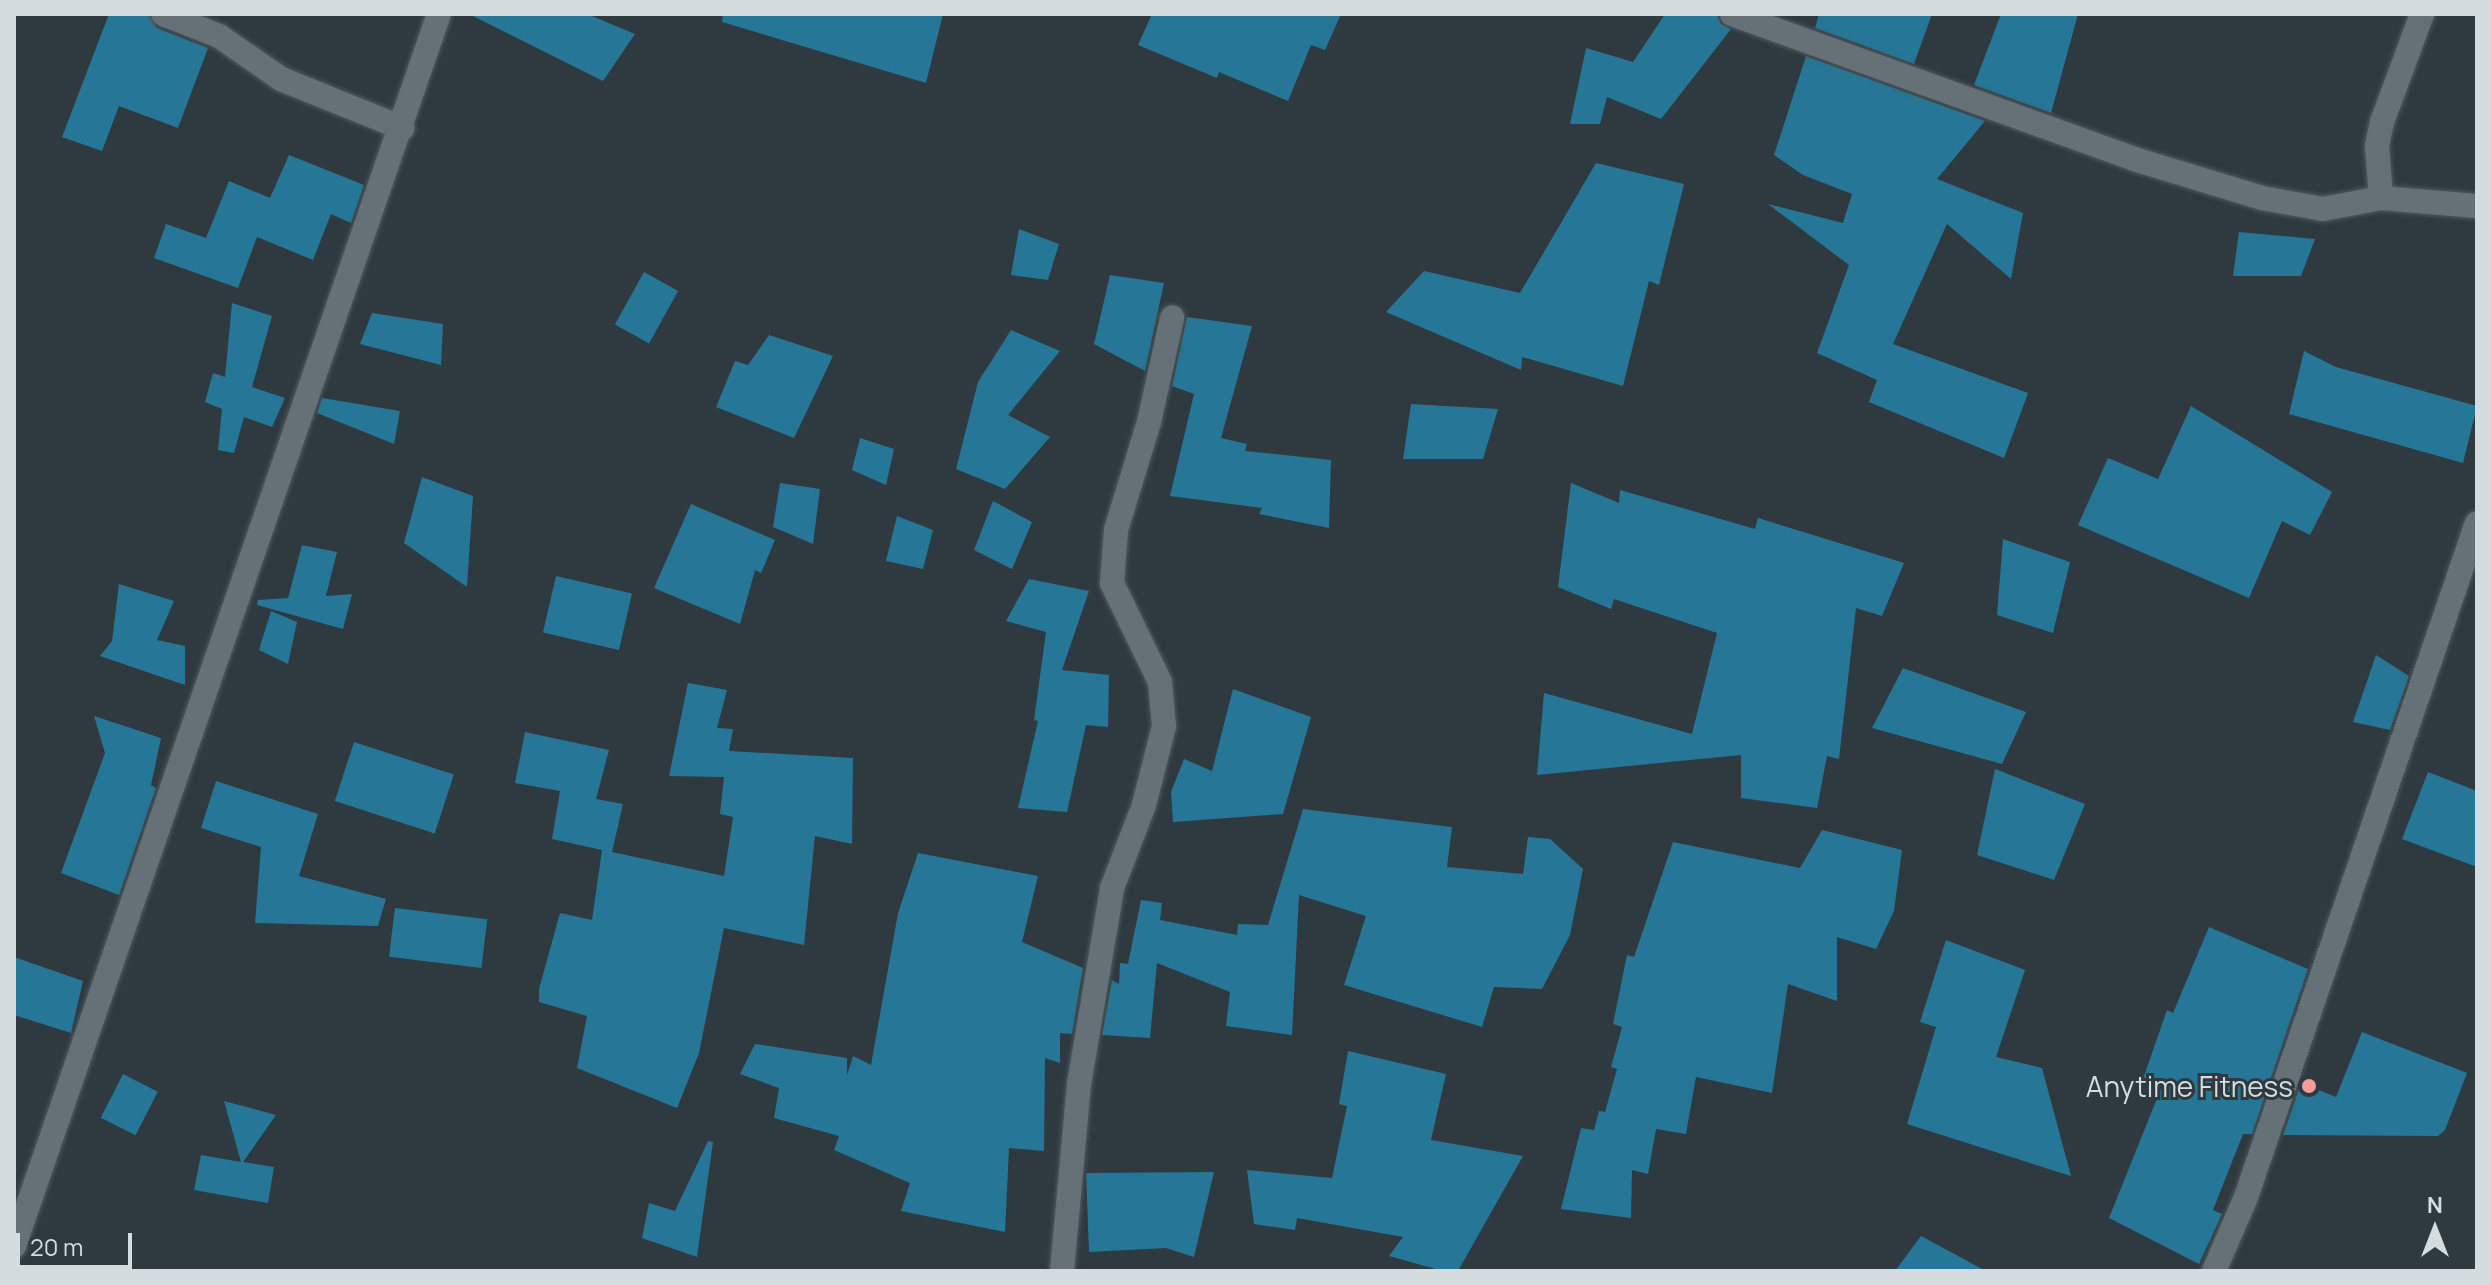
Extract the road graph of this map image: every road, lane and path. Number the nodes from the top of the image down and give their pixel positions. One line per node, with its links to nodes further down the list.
1 (163, 14): 5 (street)
2 (439, 14): 5 (street)
3 (1732, 14): 6 (street)
4 (2422, 14): 6 (street)
5 (402, 128): 10 (street)
6 (2381, 198): 7 (street)
7 (2477, 206)
8 (1172, 318): 11 (street)
9 (2477, 523): 12 (street)
10 (14, 1246)
11 (1062, 1271)
12 (2214, 1271)

